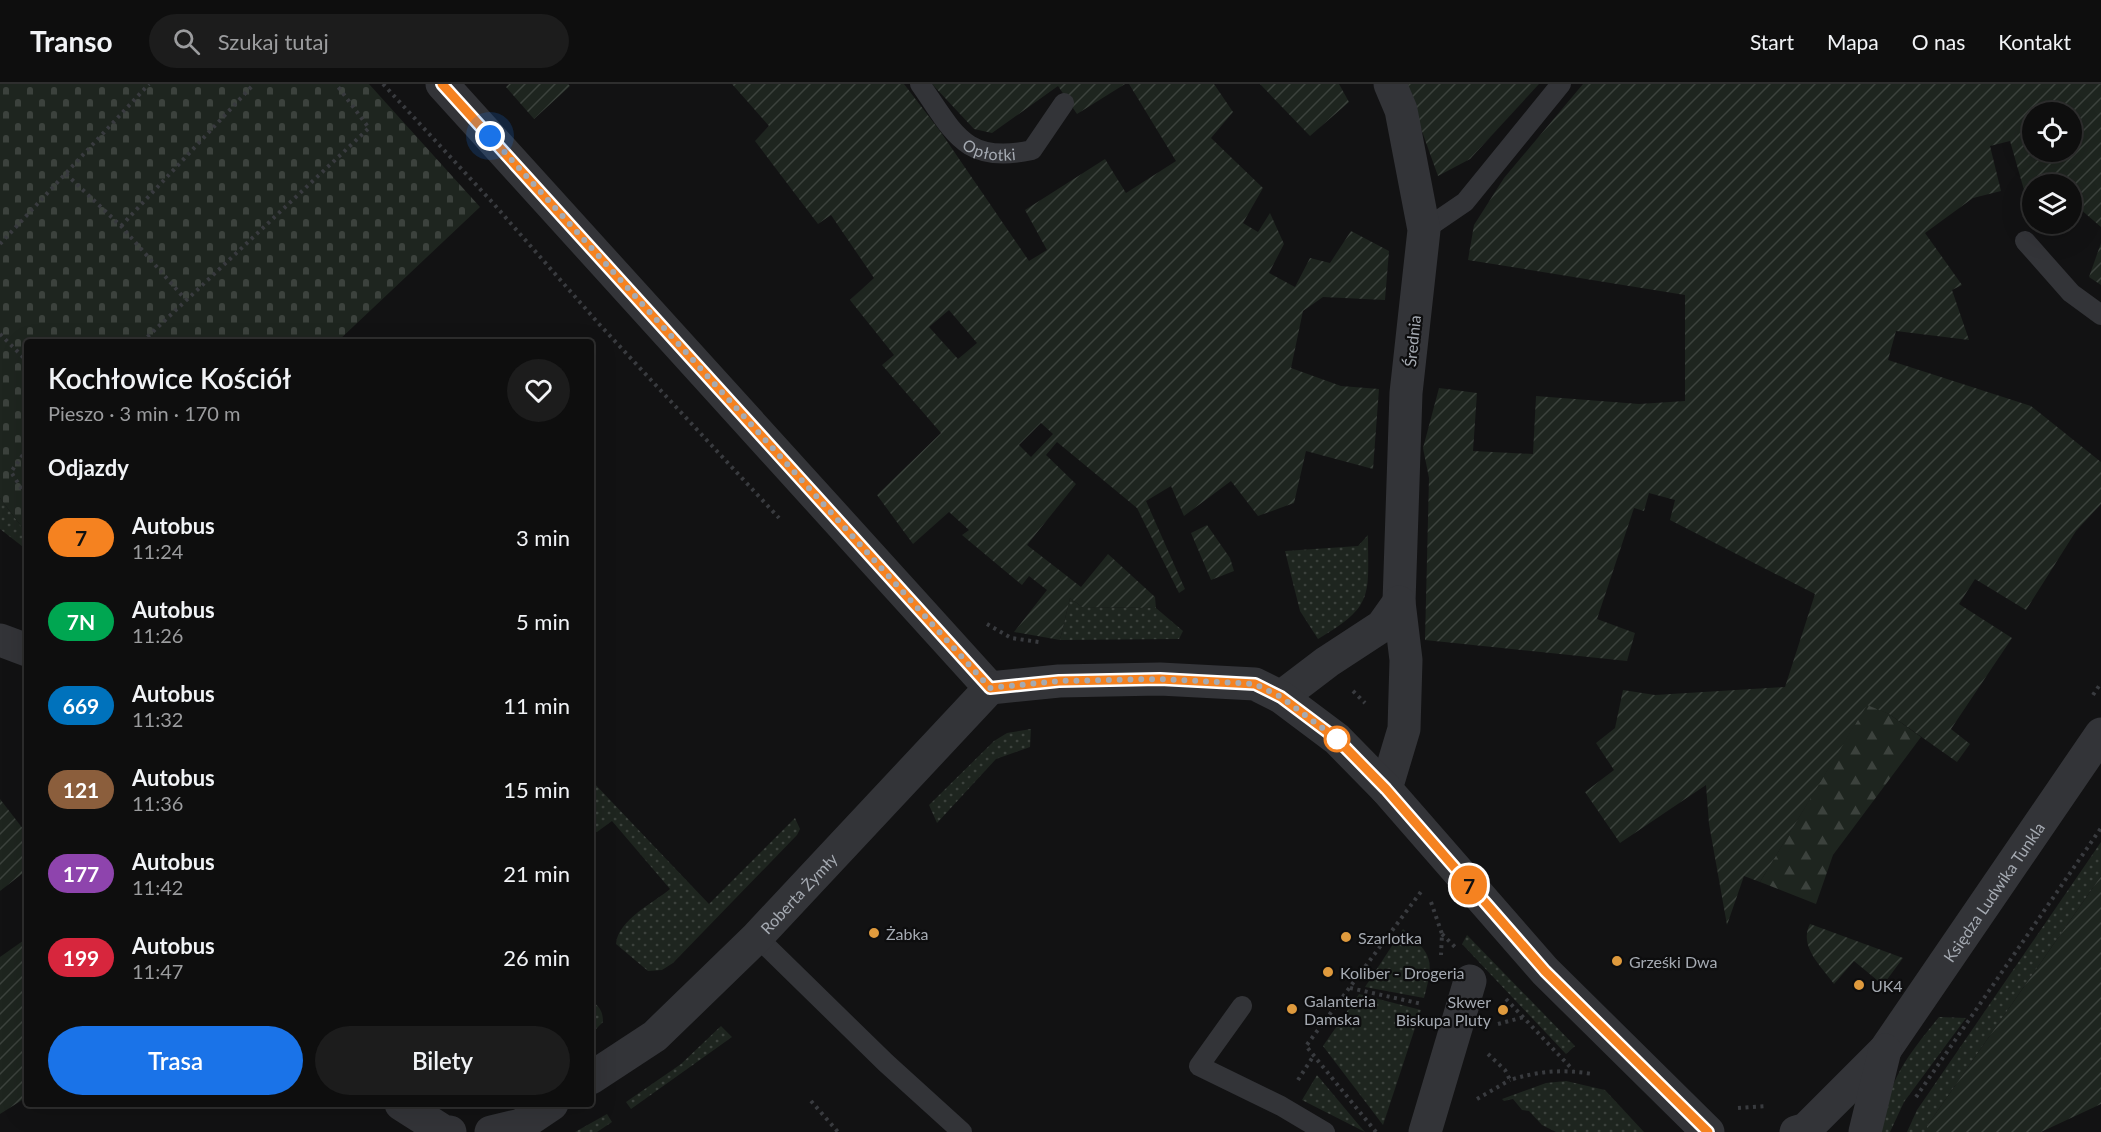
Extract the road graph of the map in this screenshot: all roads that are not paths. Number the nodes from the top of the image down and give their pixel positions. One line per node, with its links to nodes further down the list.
1 (442, 84): 12 (street)
2 (920, 84): 5 (lane, Opłotki)
3 (1390, 84): 6 (street, Średnia)
4 (1561, 84): 6 (lane)
5 (1064, 103)
6 (1424, 230): 9 (street, Średnia)
7 (2025, 241): 8 (lane)
8 (2101, 315)
9 (1399, 602): 13 (street); 15 (street, Średnia)
10 (0, 640): 11 (street)
11 (24, 649)
12 (990, 688): 13 (street); 16 (street, Roberta Żymły)
13 (1281, 697): 15 (street)
14 (2101, 734): 19 (street, Księdza Ludwika Tunkla)
15 (1386, 789): 30 (street)
16 (757, 937): 20 (street, Roberta Żymły); 27 (lane)
17 (1470, 981): 29 (street)
18 (1242, 1006): 28 (lane)
19 (1885, 1050): 31 (street, Księdza Ludwika Tunkla); 32 (street, Księdza Ludwika Tunkla)
20 (594, 1076)
21 (391, 1107): 25 (street)
22 (406, 1107): 26 (street)
23 (547, 1107): 24 (street)
24 (510, 1130)
25 (410, 1132)
26 (450, 1132)
27 (962, 1132)
28 (1325, 1132)
29 (1425, 1132)
30 (1708, 1132)
31 (1796, 1132)
32 (1865, 1132)

